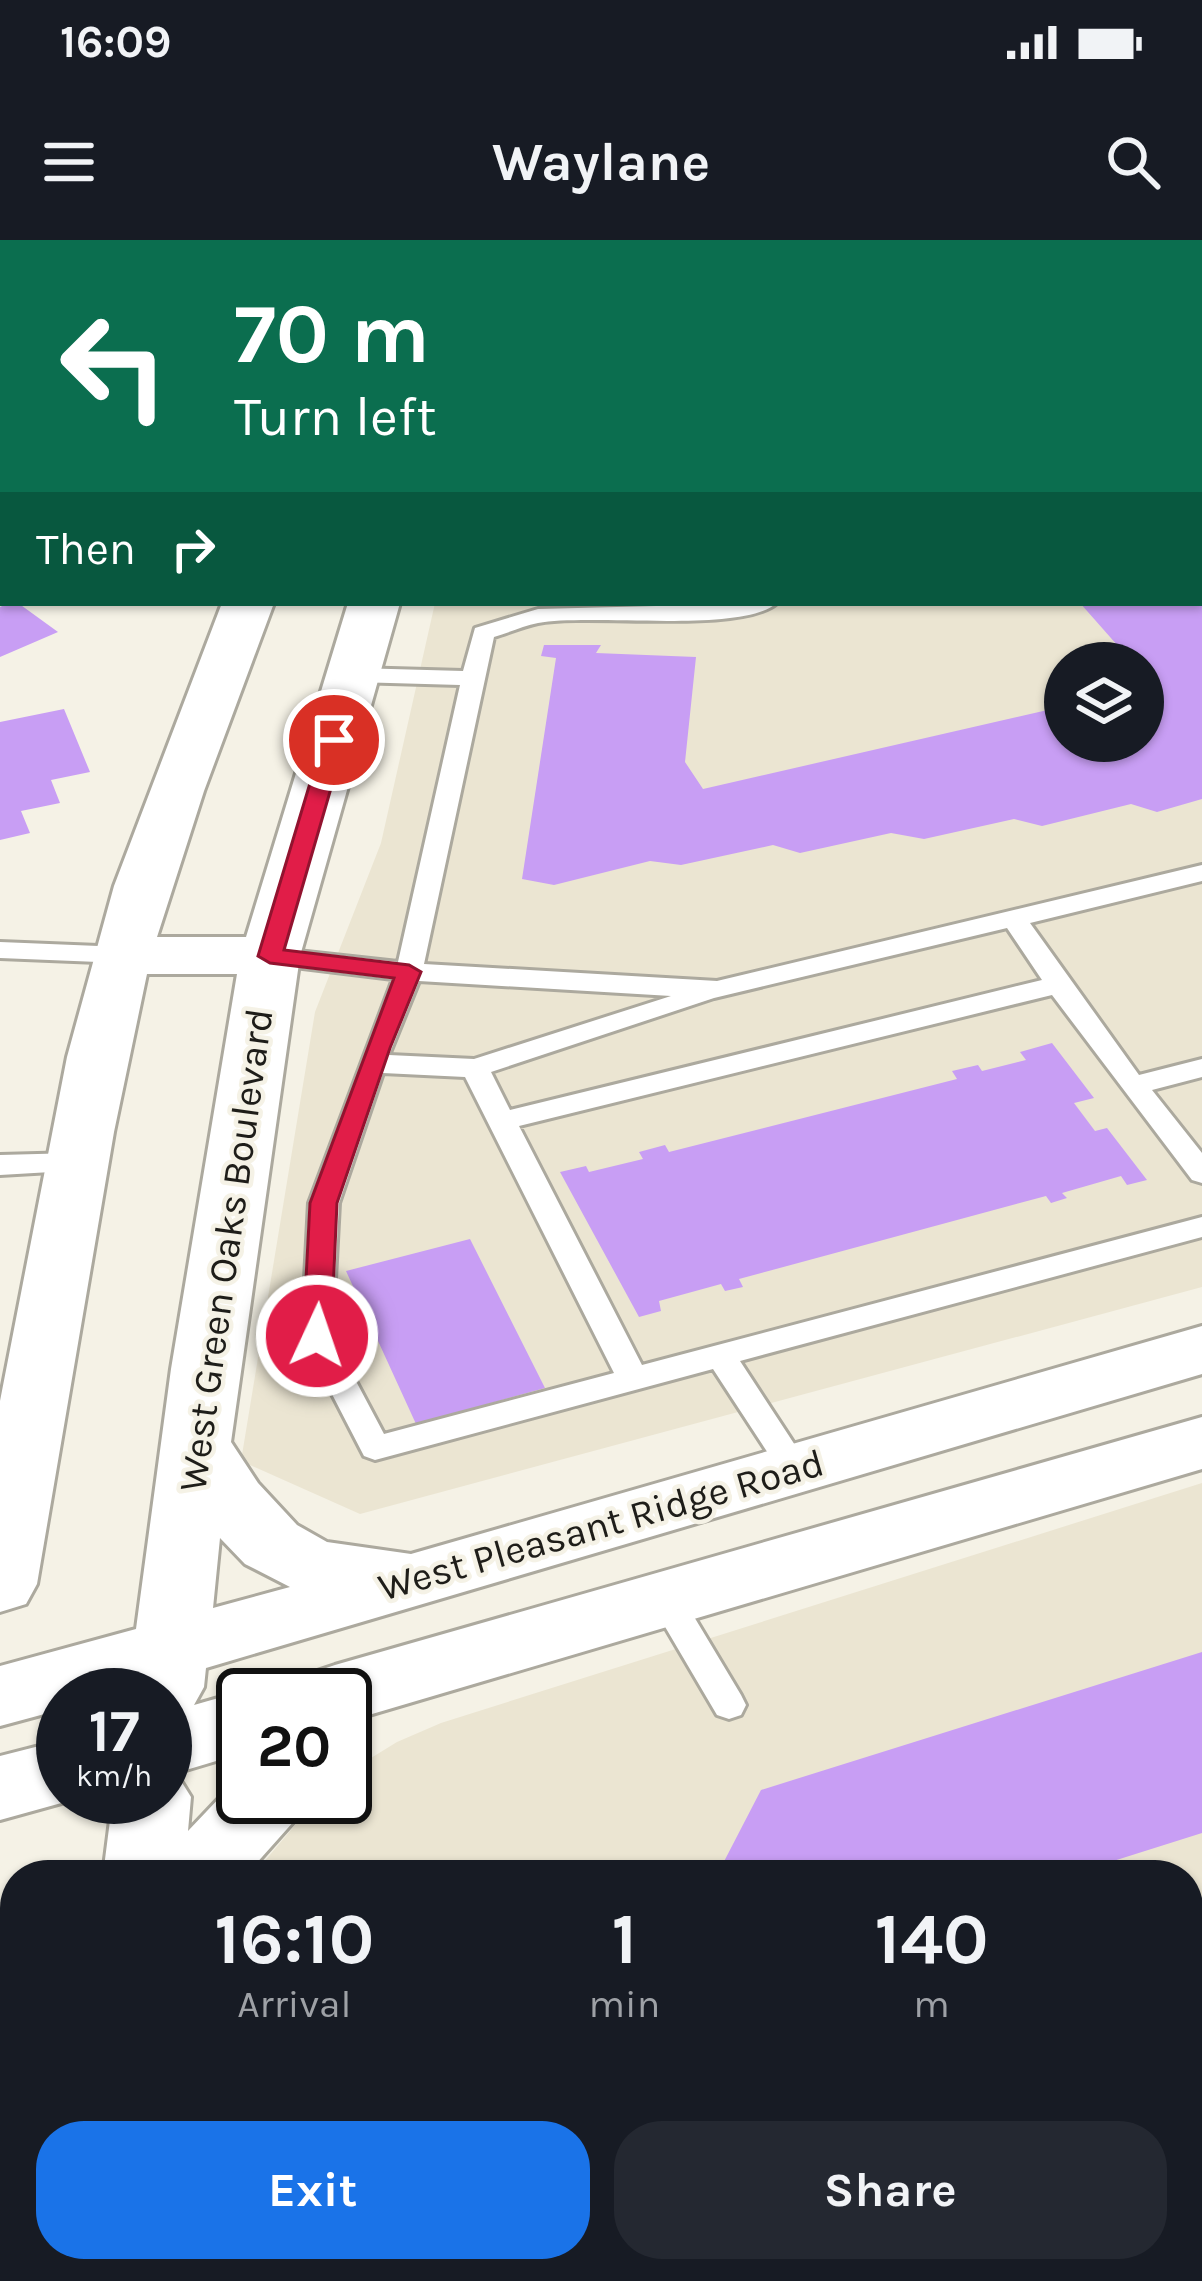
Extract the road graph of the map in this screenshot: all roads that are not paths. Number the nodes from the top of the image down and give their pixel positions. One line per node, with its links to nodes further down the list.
1 (247, 606): 9 (main road)
2 (373, 606): 4 (main road, West Green Oaks Boulevard)
3 (715, 607): 5 (lane)
4 (355, 675): 5 (lane); 10 (main road, West Green Oaks Boulevard)
5 (471, 678): 11 (lane)
6 (1202, 873): 7 (lane)
7 (1013, 918): 12 (lane); 13 (lane)
8 (0, 950): 9 (lane)
9 (123, 955): 10 (main road); 19 (main road)
10 (270, 956): 11 (lane); 26 (main road, West Green Oaks Boulevard)
11 (409, 972): 13 (lane); 14 (lane)
12 (1059, 985): 17 (lane); 18 (lane)
13 (717, 990): 15 (lane)
14 (372, 1063): 15 (lane); 25 (lane)
15 (475, 1068): 18 (lane)
16 (1202, 1068): 17 (lane)
17 (1132, 1086): 21 (lane)
18 (502, 1121): 25 (lane)
19 (75, 1163): 20 (lane); 29 (main road)
20 (0, 1166)
21 (1202, 1173)
22 (1202, 1227): 24 (lane)
23 (1202, 1350): 28 (main road, West Pleasant Ridge Road)
24 (720, 1355): 25 (lane); 28 (lane)
25 (633, 1378)
26 (196, 1443): 30 (main road); 34 (main road, West Green Oaks Boulevard)
27 (1202, 1443): 32 (main road)
28 (794, 1468): 30 (main road, West Pleasant Ridge Road)
29 (9, 1514): 31 (main road)
30 (437, 1575): 35 (main road, West Pleasant Ridge Road)
31 (0, 1584)
32 (666, 1599): 33 (main road); 39 (lane)
33 (477, 1654): 36 (main road); 40 (main road)
34 (168, 1668)
35 (179, 1668)
36 (372, 1684)
37 (36, 1691): 38 (main road, West Pleasant Ridge Road)
38 (0, 1696)
39 (728, 1705)
40 (372, 1715)
41 (36, 1779): 42 (main road)
42 (0, 1788)
43 (149, 1824): 45 (main road)
44 (242, 1824): 46 (main road)
45 (145, 1860)
46 (212, 1860)

